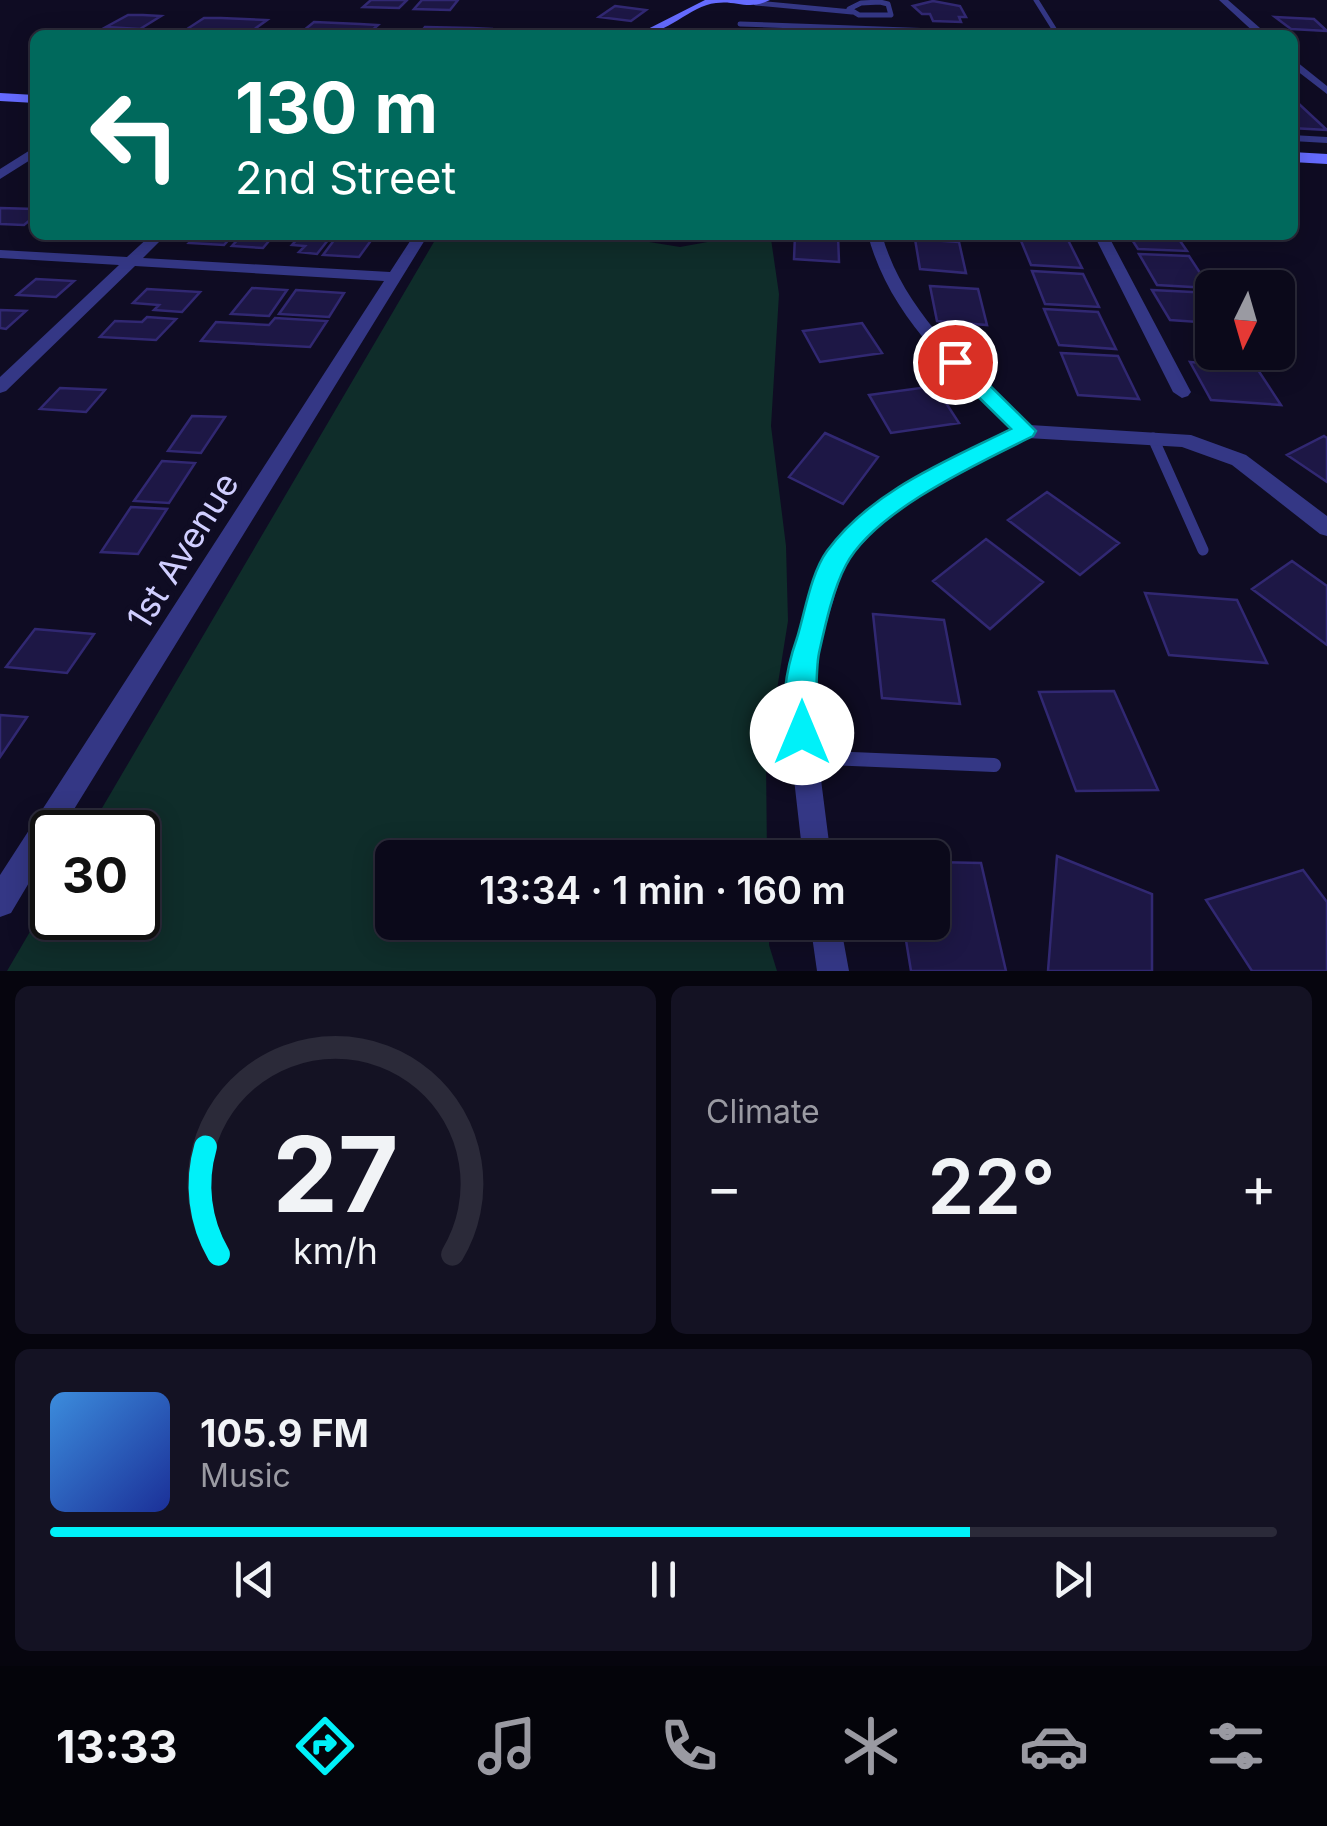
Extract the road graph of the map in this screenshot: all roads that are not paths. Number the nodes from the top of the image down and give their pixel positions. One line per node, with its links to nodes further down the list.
1 (716, 0): 7 (street); 11 (street)
2 (786, 0): 8 (lane)
3 (1036, 0): 15 (lane)
4 (1224, 0): 16 (street)
5 (760, 1): 7 (street); 8 (lane)
6 (875, 1): 8 (lane); 9 (lane)
7 (736, 3): 12 (street)
8 (851, 9): 9 (lane)
9 (883, 17): 14 (lane)
10 (740, 24): 13 (lane)
11 (653, 30)
12 (674, 30)
13 (834, 30)
14 (917, 30)
15 (1055, 30)
16 (1257, 30)
17 (1298, 66): 20 (street)
18 (0, 87): 19 (street)
19 (30, 89)
20 (1327, 91)
21 (0, 98): 22 (street)
22 (30, 99)
23 (1298, 138): 24 (lane)
24 (1327, 140)
25 (30, 154): 28 (street)
26 (1298, 157): 27 (street)
27 (1327, 159)
28 (0, 175)
29 (154, 240): 34 (street)
30 (418, 240): 35 (street, 1st Avenue)
31 (876, 240): 38 (street)
32 (1104, 240): 37 (street)
33 (0, 254): 34 (street)
34 (133, 260): 35 (street); 36 (street)
35 (394, 277): 45 (street, 1st Avenue)
36 (0, 388)
37 (1182, 392)
38 (1025, 431): 39 (street); 42 (street)
39 (1154, 438): 40 (street); 41 (lane)
40 (1327, 528)
41 (1203, 550)
42 (804, 757): 43 (lane); 44 (street)
43 (994, 766)
44 (815, 840)
45 (0, 902)
46 (827, 940): 47 (street)
47 (833, 971)

